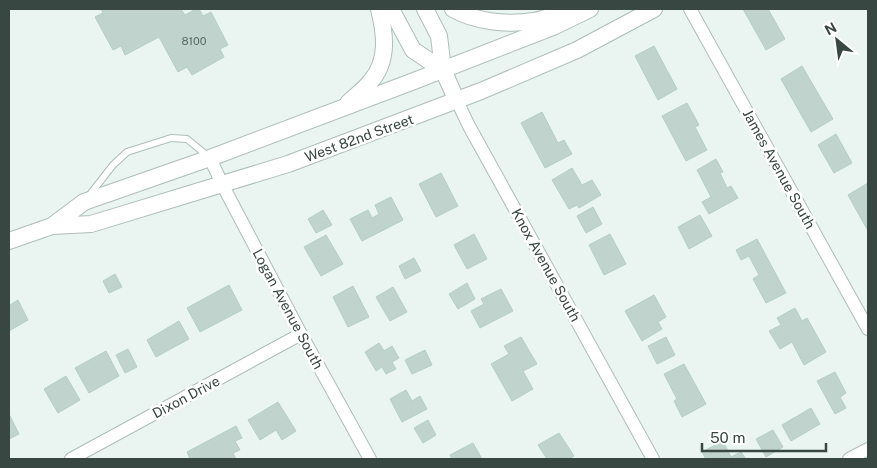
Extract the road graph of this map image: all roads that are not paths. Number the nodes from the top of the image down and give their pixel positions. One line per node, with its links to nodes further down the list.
1 (378, 9): 11 (street)
2 (391, 9): 9 (street)
3 (424, 9): 9 (street, Knox Avenue South)
4 (453, 9): 5 (street)
5 (575, 9)
6 (590, 9): 9 (street, West 82nd Street)
7 (654, 9): 10 (street, West 82nd Street)
8 (690, 9): 17 (street, James Avenue South)
9 (443, 70): 10 (street, Knox Avenue South); 11 (street, West 82nd Street)
10 (457, 101): 13 (street, West 82nd Street); 22 (street, Knox Avenue South)
11 (342, 108): 12 (street, West 82nd Street)
12 (210, 158): 13 (street, Logan Avenue South); 14 (street, West 82nd Street); 14 (lane)
13 (222, 184): 15 (street, West 82nd Street); 18 (street, Logan Avenue South)
14 (84, 202): 15 (street, West 82nd Street)
15 (52, 226): 16 (street, West 82nd Street)
16 (9, 241)
17 (868, 329)
18 (301, 334): 20 (street, Dixon Drive); 21 (street, Logan Avenue South)
19 (868, 448): 23 (street)
20 (80, 457)
21 (370, 459)
22 (653, 459)
23 (849, 459)

